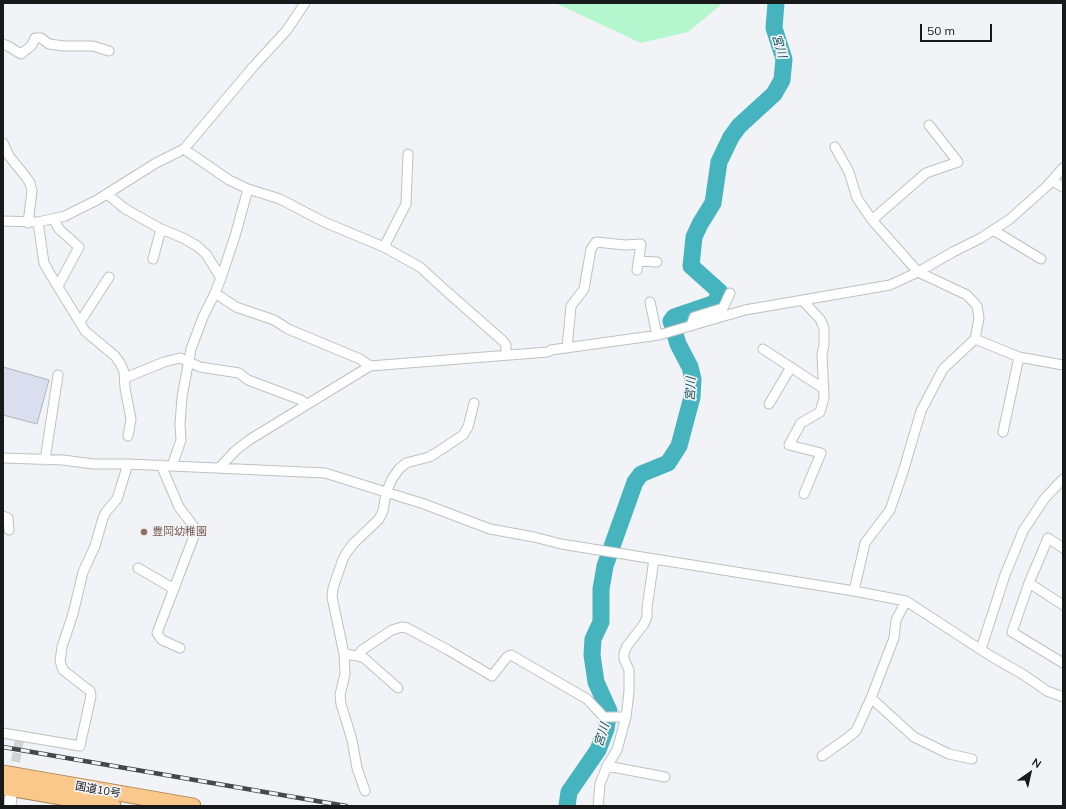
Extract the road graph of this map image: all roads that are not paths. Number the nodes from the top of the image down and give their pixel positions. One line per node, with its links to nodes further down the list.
1 (305, 3): 7 (street)
2 (3, 44): 3 (street)
3 (109, 51)
4 (929, 125): 15 (street)
5 (3, 142): 18 (street)
6 (834, 147): 15 (street)
7 (184, 149): 12 (street); 13 (street)
8 (408, 154): 21 (street)
9 (1063, 168): 10 (street)
10 (1052, 181): 11 (street); 20 (street)
11 (1063, 187)
12 (248, 189): 21 (street); 27 (street)
13 (107, 194): 14 (street); 19 (street)
14 (54, 220): 17 (street); 28 (street)
15 (872, 220): 25 (street)
16 (3, 221): 18 (street)
17 (38, 222): 18 (street); 28 (street)
18 (28, 223)
19 (161, 229): 23 (street); 27 (street)
20 (993, 230): 22 (street); 25 (street)
21 (384, 247): 39 (street)
22 (1041, 259)
23 (153, 260)
24 (657, 262): 37 (street)
25 (918, 272): 31 (street); 36 (street)
26 (109, 277): 33 (street)
27 (221, 278): 29 (street)
28 (58, 286): 33 (street)
29 (215, 293): 41 (street); 43 (street)
30 (730, 293): 34 (street)
31 (803, 301): 34 (street); 47 (street)
32 (650, 302): 35 (street)
33 (80, 322): 46 (street)
34 (686, 328): 35 (street)
35 (658, 335): 37 (street)
36 (975, 339): 40 (street); 69 (street)
37 (567, 348): 39 (street)
38 (763, 349): 44 (street)
39 (506, 355): 43 (street)
40 (1019, 358): 42 (street); 51 (street)
41 (188, 360): 46 (street); 49 (street); 57 (street)
42 (1063, 365)
43 (370, 366): 49 (street)
44 (791, 367): 47 (street); 50 (street)
45 (58, 375): 54 (street)
46 (125, 378): 52 (street)
47 (824, 389): 61 (street)
48 (474, 403): 60 (street)
49 (306, 404): 58 (street)
50 (769, 404)
51 (1003, 432)
52 (128, 436)
53 (3, 458): 54 (street)
54 (45, 460): 55 (street)
55 (128, 464): 56 (street); 81 (street)
56 (161, 465): 57 (street); 68 (street)
57 (172, 466): 58 (street)
58 (219, 468): 60 (street)
59 (1063, 479): 73 (street)
60 (386, 493): 65 (street); 74 (street)
61 (804, 494)
62 (3, 516): 63 (street)
63 (9, 530)
64 (1063, 548): 67 (street)
65 (654, 559): 69 (street); 80 (street)
66 (138, 568): 68 (street)
67 (1029, 583): 71 (street); 76 (street)
68 (174, 589): 72 (street)
69 (854, 591): 70 (street)
70 (906, 601): 73 (street); 79 (street)
71 (1063, 605)
72 (180, 648)
73 (981, 650): 78 (street)
74 (344, 654): 75 (street); 87 (street)
75 (358, 656): 77 (street); 80 (street)
76 (1063, 663)
77 (398, 688)
78 (1063, 697)
79 (871, 698): 82 (street); 83 (street)
80 (626, 717): 84 (street)
81 (3, 733)
82 (822, 756)
83 (972, 759)
84 (607, 766): 85 (street); 91 (street)
85 (664, 777)
86 (8, 781): 88 (street); 89 (highway, 国道10号); 90 (highway, 国道10号)
87 (365, 791)
88 (10, 806)
89 (113, 806)
90 (193, 806)
91 (598, 806)

